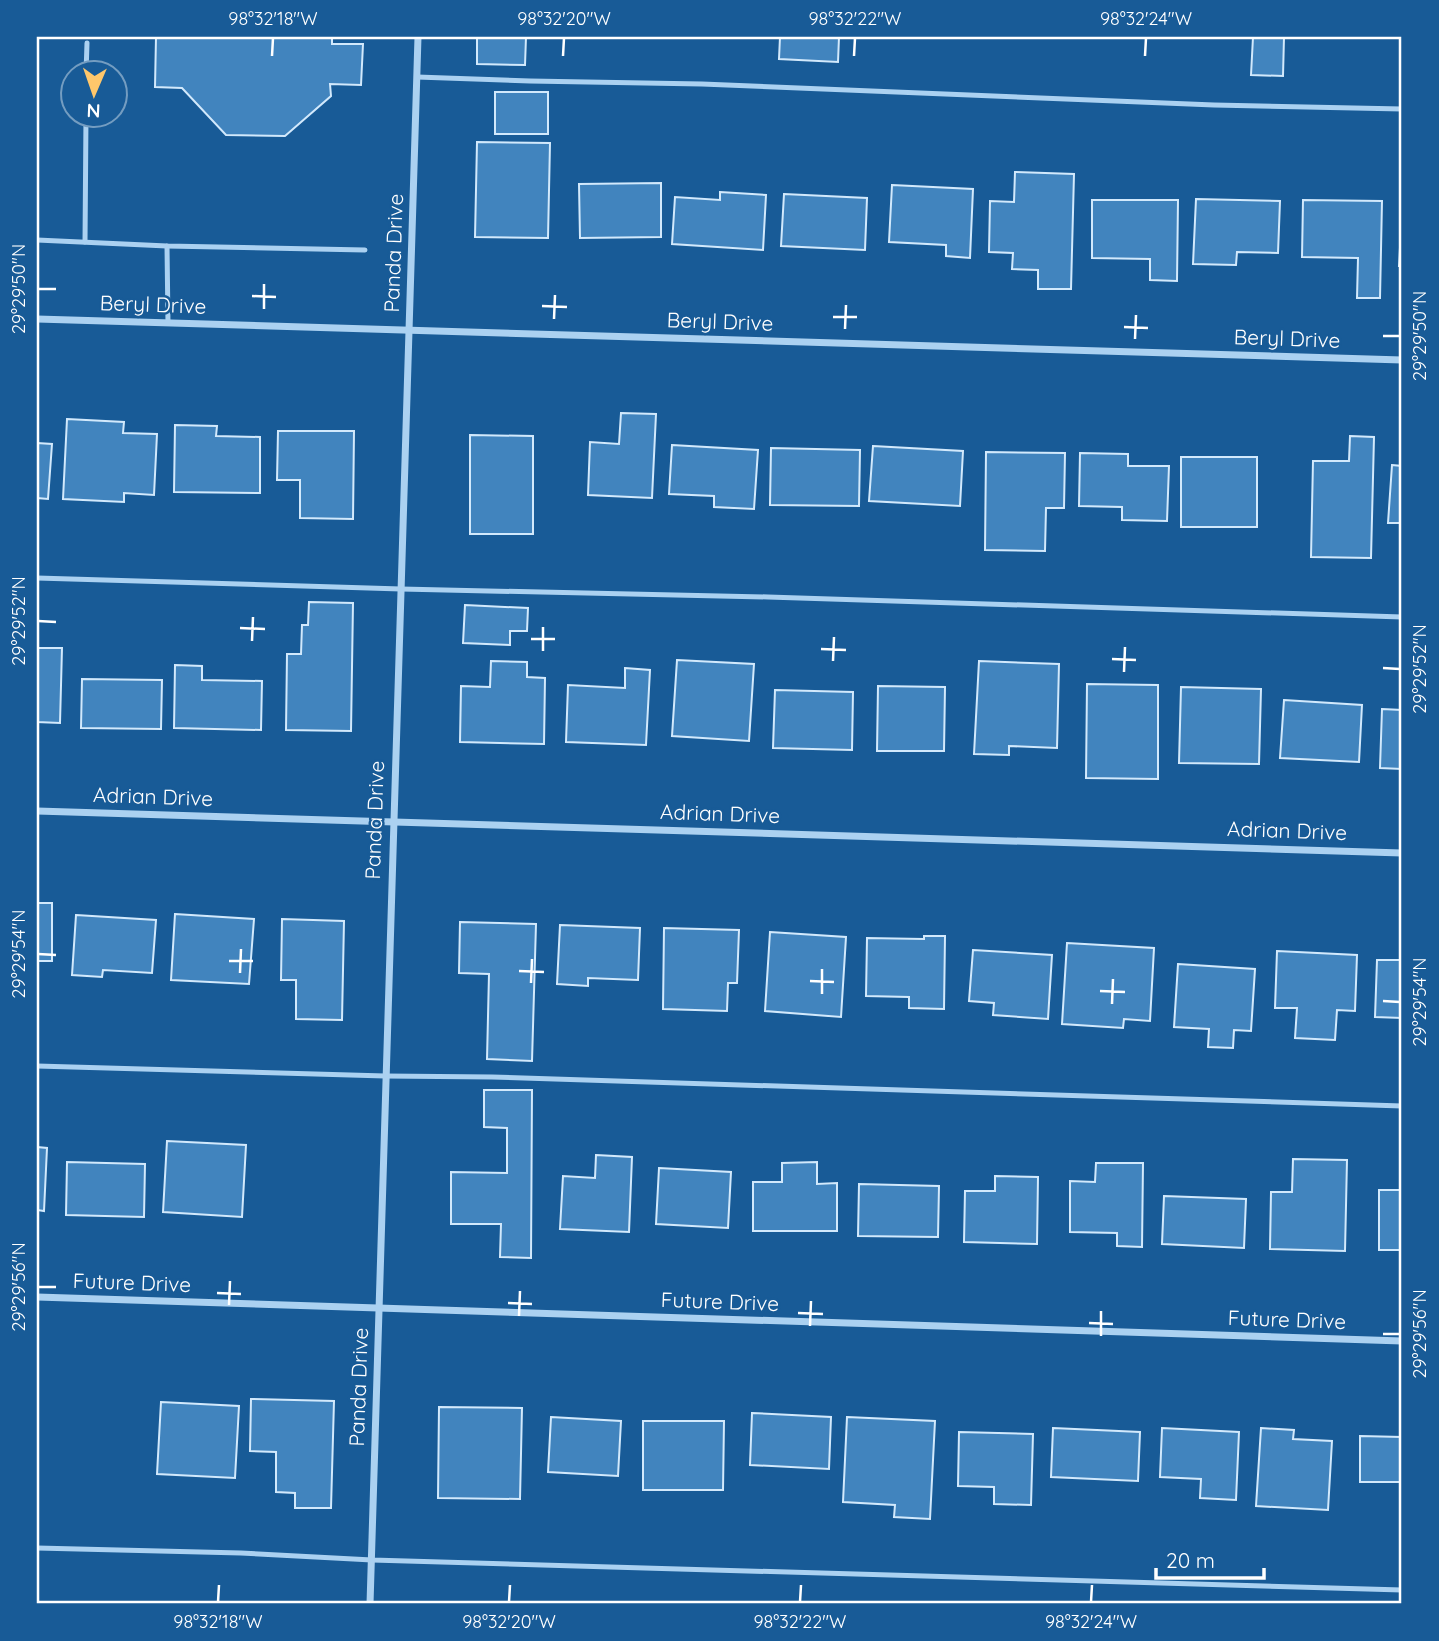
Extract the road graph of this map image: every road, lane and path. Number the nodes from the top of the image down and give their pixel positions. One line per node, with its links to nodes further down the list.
1 (418, 37): 4 (street, Panda Drive)
2 (87, 43): 3 (lane)
3 (86, 60)
4 (416, 77): 5 (lane); 13 (street, Panda Drive)
5 (1402, 109)
6 (86, 130): 8 (lane)
7 (37, 240): 8 (lane)
8 (85, 242): 9 (lane)
9 (167, 246): 10 (lane); 12 (lane)
10 (365, 250)
11 (37, 319): 12 (street, Beryl Drive)
12 (168, 323): 13 (street, Beryl Drive)
13 (410, 330): 14 (street, Beryl Drive); 16 (street, Panda Drive)
14 (1402, 360)
15 (37, 578): 16 (lane)
16 (401, 589): 17 (lane); 19 (street, Panda Drive)
17 (1402, 617)
18 (37, 811): 19 (street, Adrian Drive)
19 (393, 821): 20 (street, Adrian Drive); 22 (street, Panda Drive)
20 (1402, 853)
21 (37, 1066): 22 (lane)
22 (385, 1076): 23 (lane); 25 (street, Panda Drive)
23 (1402, 1106)
24 (37, 1297): 25 (street, Future Drive)
25 (378, 1309): 26 (street, Future Drive); 28 (street, Panda Drive)
26 (1402, 1342)
27 (37, 1548): 28 (lane)
28 (372, 1560): 29 (lane); 30 (street, Panda Drive)
29 (1402, 1590)
30 (370, 1604)

